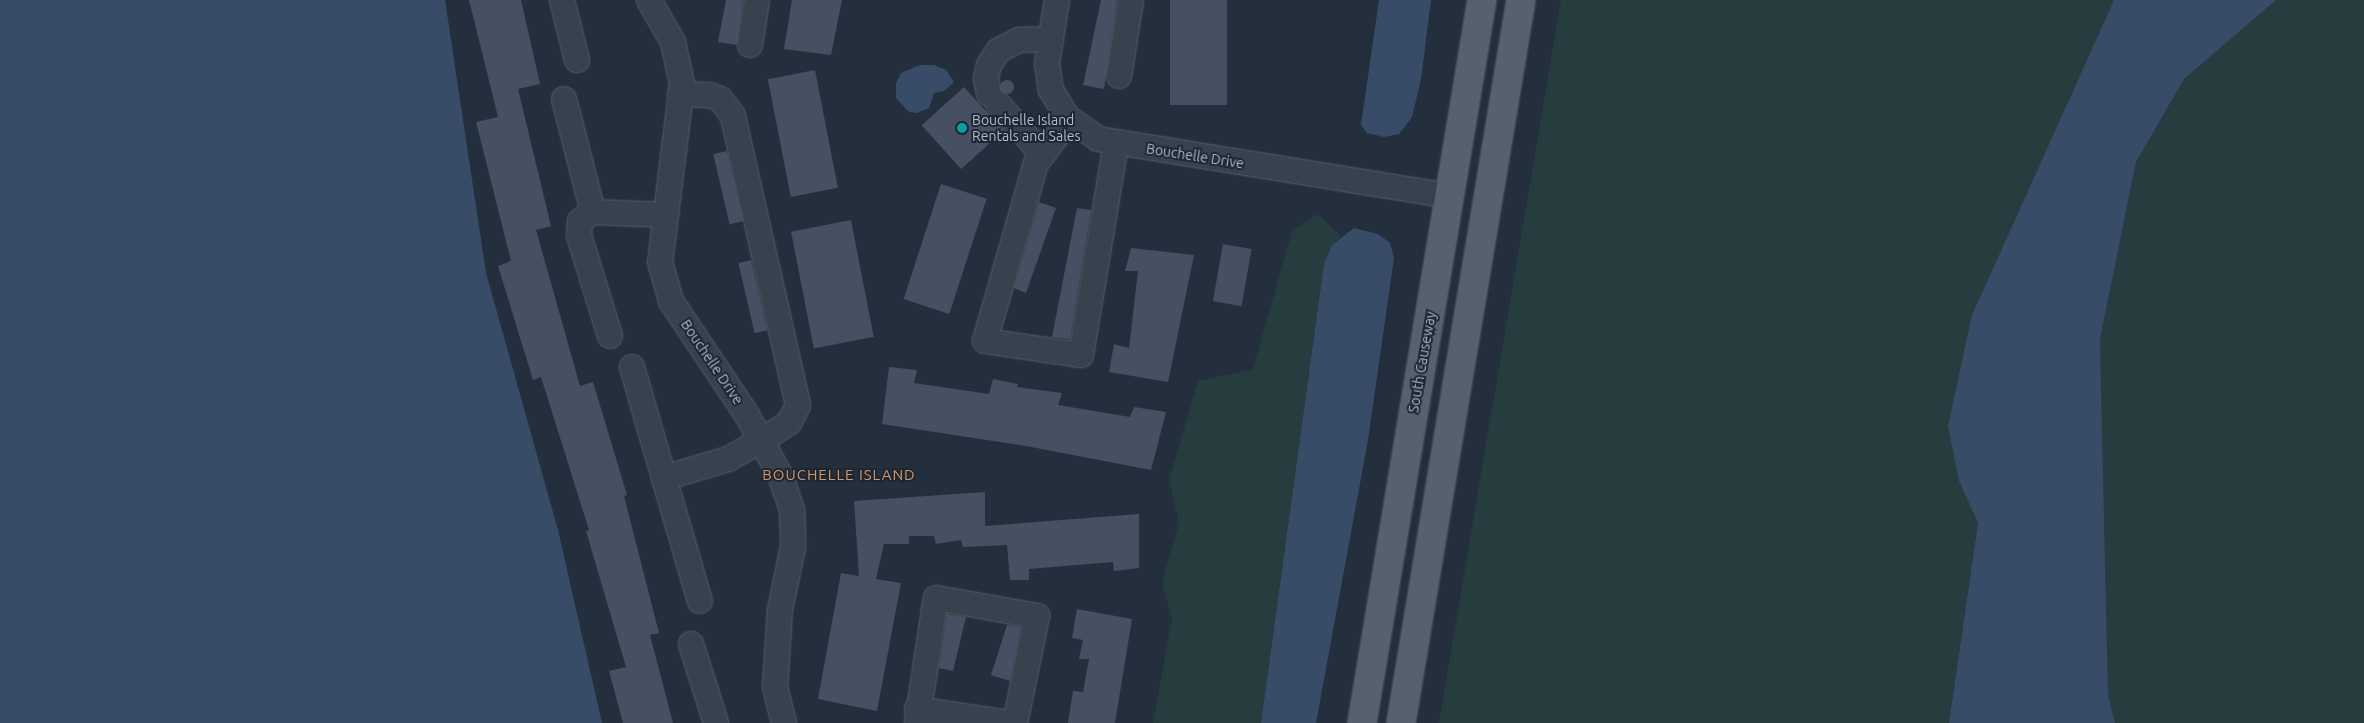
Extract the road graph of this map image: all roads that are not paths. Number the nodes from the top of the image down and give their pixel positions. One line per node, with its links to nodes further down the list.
1 (562, 0): 11 (street)
2 (649, 0): 13 (street, Bouchelle Drive)
3 (758, 0): 9 (street)
4 (1057, 0): 8 (street, Bouchelle Drive)
5 (1131, 0): 12 (street)
6 (1482, 0): 18 (main road, South Causeway)
7 (1521, 0): 10 (main road)
8 (1051, 39): 15 (street, Bouchelle Drive); 17 (street)
9 (750, 44)
10 (1511, 58): 18 (main road); 24 (main road)
11 (577, 60)
12 (1119, 76)
13 (680, 94): 20 (street, Bouchelle Drive); 23 (street)
14 (564, 99): 19 (street)
15 (1070, 120): 16 (street, Bouchelle Drive); 17 (street)
16 (1116, 143): 17 (street); 18 (street, Bouchelle Drive)
17 (1043, 155)
18 (1450, 196): 24 (main road); 33 (main road, South Causeway)
19 (593, 212): 20 (street); 21 (street)
20 (666, 215): 23 (street, Bouchelle Drive)
21 (610, 336)
22 (632, 367): 25 (street)
23 (761, 441): 25 (street); 30 (street, Bouchelle Drive)
24 (1447, 443): 34 (main road)
25 (664, 478): 26 (street)
26 (700, 601)
27 (691, 644): 29 (street)
28 (917, 716): 31 (street); 32 (street)
29 (716, 723)
30 (784, 723)
31 (1009, 723)
32 (1015, 723)
33 (1362, 723)
34 (1401, 723)

